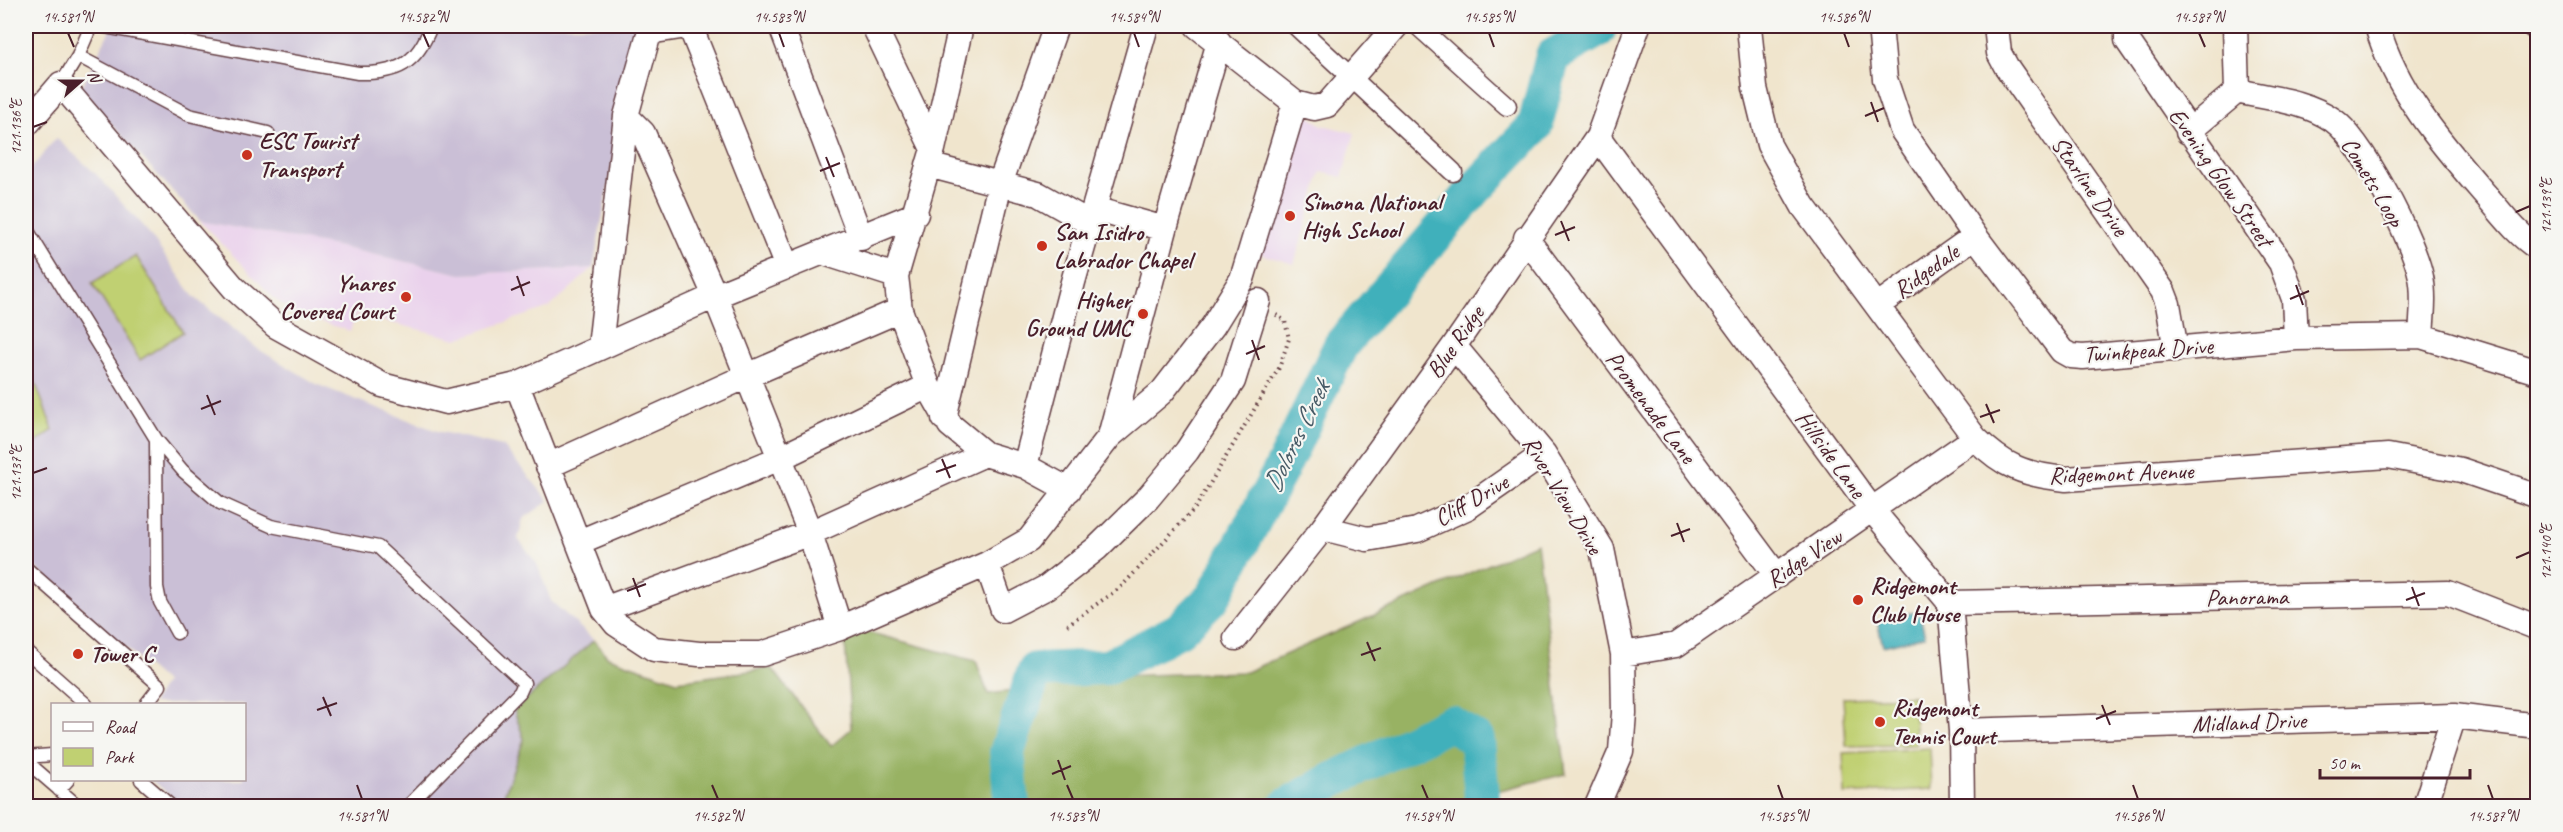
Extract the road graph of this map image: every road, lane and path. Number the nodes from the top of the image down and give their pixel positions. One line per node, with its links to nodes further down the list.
1 (91, 26): 24 (lane)
2 (100, 26): 3 (lane)
3 (431, 26)
4 (689, 26): 30 (street); 47 (street)
5 (781, 26): 43 (street)
6 (874, 26): 35 (street)
7 (961, 26): 35 (street)
8 (1056, 26): 37 (street)
9 (1146, 26): 38 (street)
10 (1197, 26): 23 (street)
11 (1296, 26): 25 (street)
12 (1396, 26): 25 (street)
13 (1418, 26): 29 (street)
14 (1638, 26): 34 (street, Blue Ridge)
15 (1749, 26): 51 (street, Ridgemont Avenue)
16 (1880, 26): 42 (street, Twinkpeak Drive)
17 (1996, 26): 57 (street, Starline Drive)
18 (2127, 26): 32 (street, Evening Glow Street)
19 (2235, 26): 27 (street)
20 (2377, 26): 45 (street)
21 (2534, 26): 22 (street)
22 (2538, 29)
23 (1219, 42): 28 (street); 41 (street)
24 (78, 56): 26 (lane); 33 (lane)
25 (1351, 77): 28 (street); 36 (street)
26 (61, 84): 31 (street); 60 (street)
27 (2237, 91): 32 (street); 53 (street, Comets Loop)
28 (1295, 103): 63 (street)
29 (1507, 106)
30 (626, 116): 49 (street); 56 (street)
31 (26, 125)
32 (2188, 132): 54 (street, Evening Glow Street)
33 (268, 133)
34 (1598, 137): 44 (street, Blue Ridge); 73 (street, Hillside Lane)
35 (931, 157): 37 (street); 39 (street)
36 (1453, 172)
37 (1000, 184): 38 (street); 62 (street)
38 (1087, 213): 41 (street); 70 (street)
39 (916, 214): 43 (street); 48 (street)
40 (26, 228): 65 (lane)
41 (1165, 229): 63 (street)
42 (1975, 236): 51 (street, Ridgedale); 57 (street, Twinkpeak Drive)
43 (861, 238): 46 (street)
44 (1526, 238): 55 (street, Blue Ridge); 79 (street, Promenade Lane)
45 (2538, 248)
46 (824, 253): 47 (street); 48 (street)
47 (787, 267): 49 (street)
48 (896, 276): 52 (street)
49 (715, 296): 56 (street); 59 (street)
50 (1258, 301): 77 (street); 82 (path)
51 (1878, 305): 64 (street, Ridgemont Avenue)
52 (900, 310): 59 (street); 61 (street)
53 (2421, 336): 54 (street, Twinkpeak Drive); 58 (street, Twinkpeak Drive)
54 (2296, 338): 57 (street, Twinkpeak Drive)
55 (1454, 346): 67 (street, River View Drive); 74 (street, Blue Ridge)
56 (600, 347): 60 (street)
57 (2176, 350)
58 (2538, 372)
59 (747, 376): 68 (street); 69 (street)
60 (517, 385): 69 (street)
61 (928, 386): 62 (street); 68 (street)
62 (944, 418): 66 (street)
63 (1110, 436): 71 (street)
64 (1975, 438): 72 (street, Ridgemont Avenue); 73 (street, Ridge View)
65 (156, 439): 85 (lane); 102 (lane)
66 (985, 454): 70 (street); 75 (street)
67 (1544, 454): 74 (street, Cliff Drive); 88 (street, River View Drive)
68 (780, 458): 75 (street); 76 (street)
69 (548, 466): 76 (street)
70 (1026, 466): 71 (street)
71 (1069, 490): 77 (street)
72 (2538, 496)
73 (1873, 511): 79 (street, Ridge View); 80 (street, Hillside Lane)
74 (1323, 528): 86 (street, Blue Ridge)
75 (810, 533): 81 (street); 83 (street)
76 (579, 542): 81 (street)
77 (987, 564): 83 (street)
78 (26, 568): 90 (lane)
79 (1777, 576): 88 (street, Ridge View)
80 (1950, 603): 84 (street, Panorama); 93 (street)
81 (604, 609): 83 (street)
82 (1067, 626)
83 (840, 628)
84 (2538, 628)
85 (177, 633)
86 (1236, 638)
87 (26, 651): 89 (lane)
88 (1623, 654): 99 (street, River View Drive)
89 (84, 703)
90 (147, 703)
91 (2454, 716): 92 (street, Midland Drive); 93 (street, Midland Drive); 104 (street)
92 (2538, 726)
93 (1961, 731): 103 (street)
94 (51, 755): 95 (lane)
95 (26, 759): 98 (lane)
96 (67, 781): 98 (lane)
97 (142, 781): 101 (lane)
98 (59, 790): 100 (lane)
99 (1604, 804)
100 (78, 807)
101 (171, 807)
102 (408, 807)
103 (1962, 807)
104 (2425, 807)

